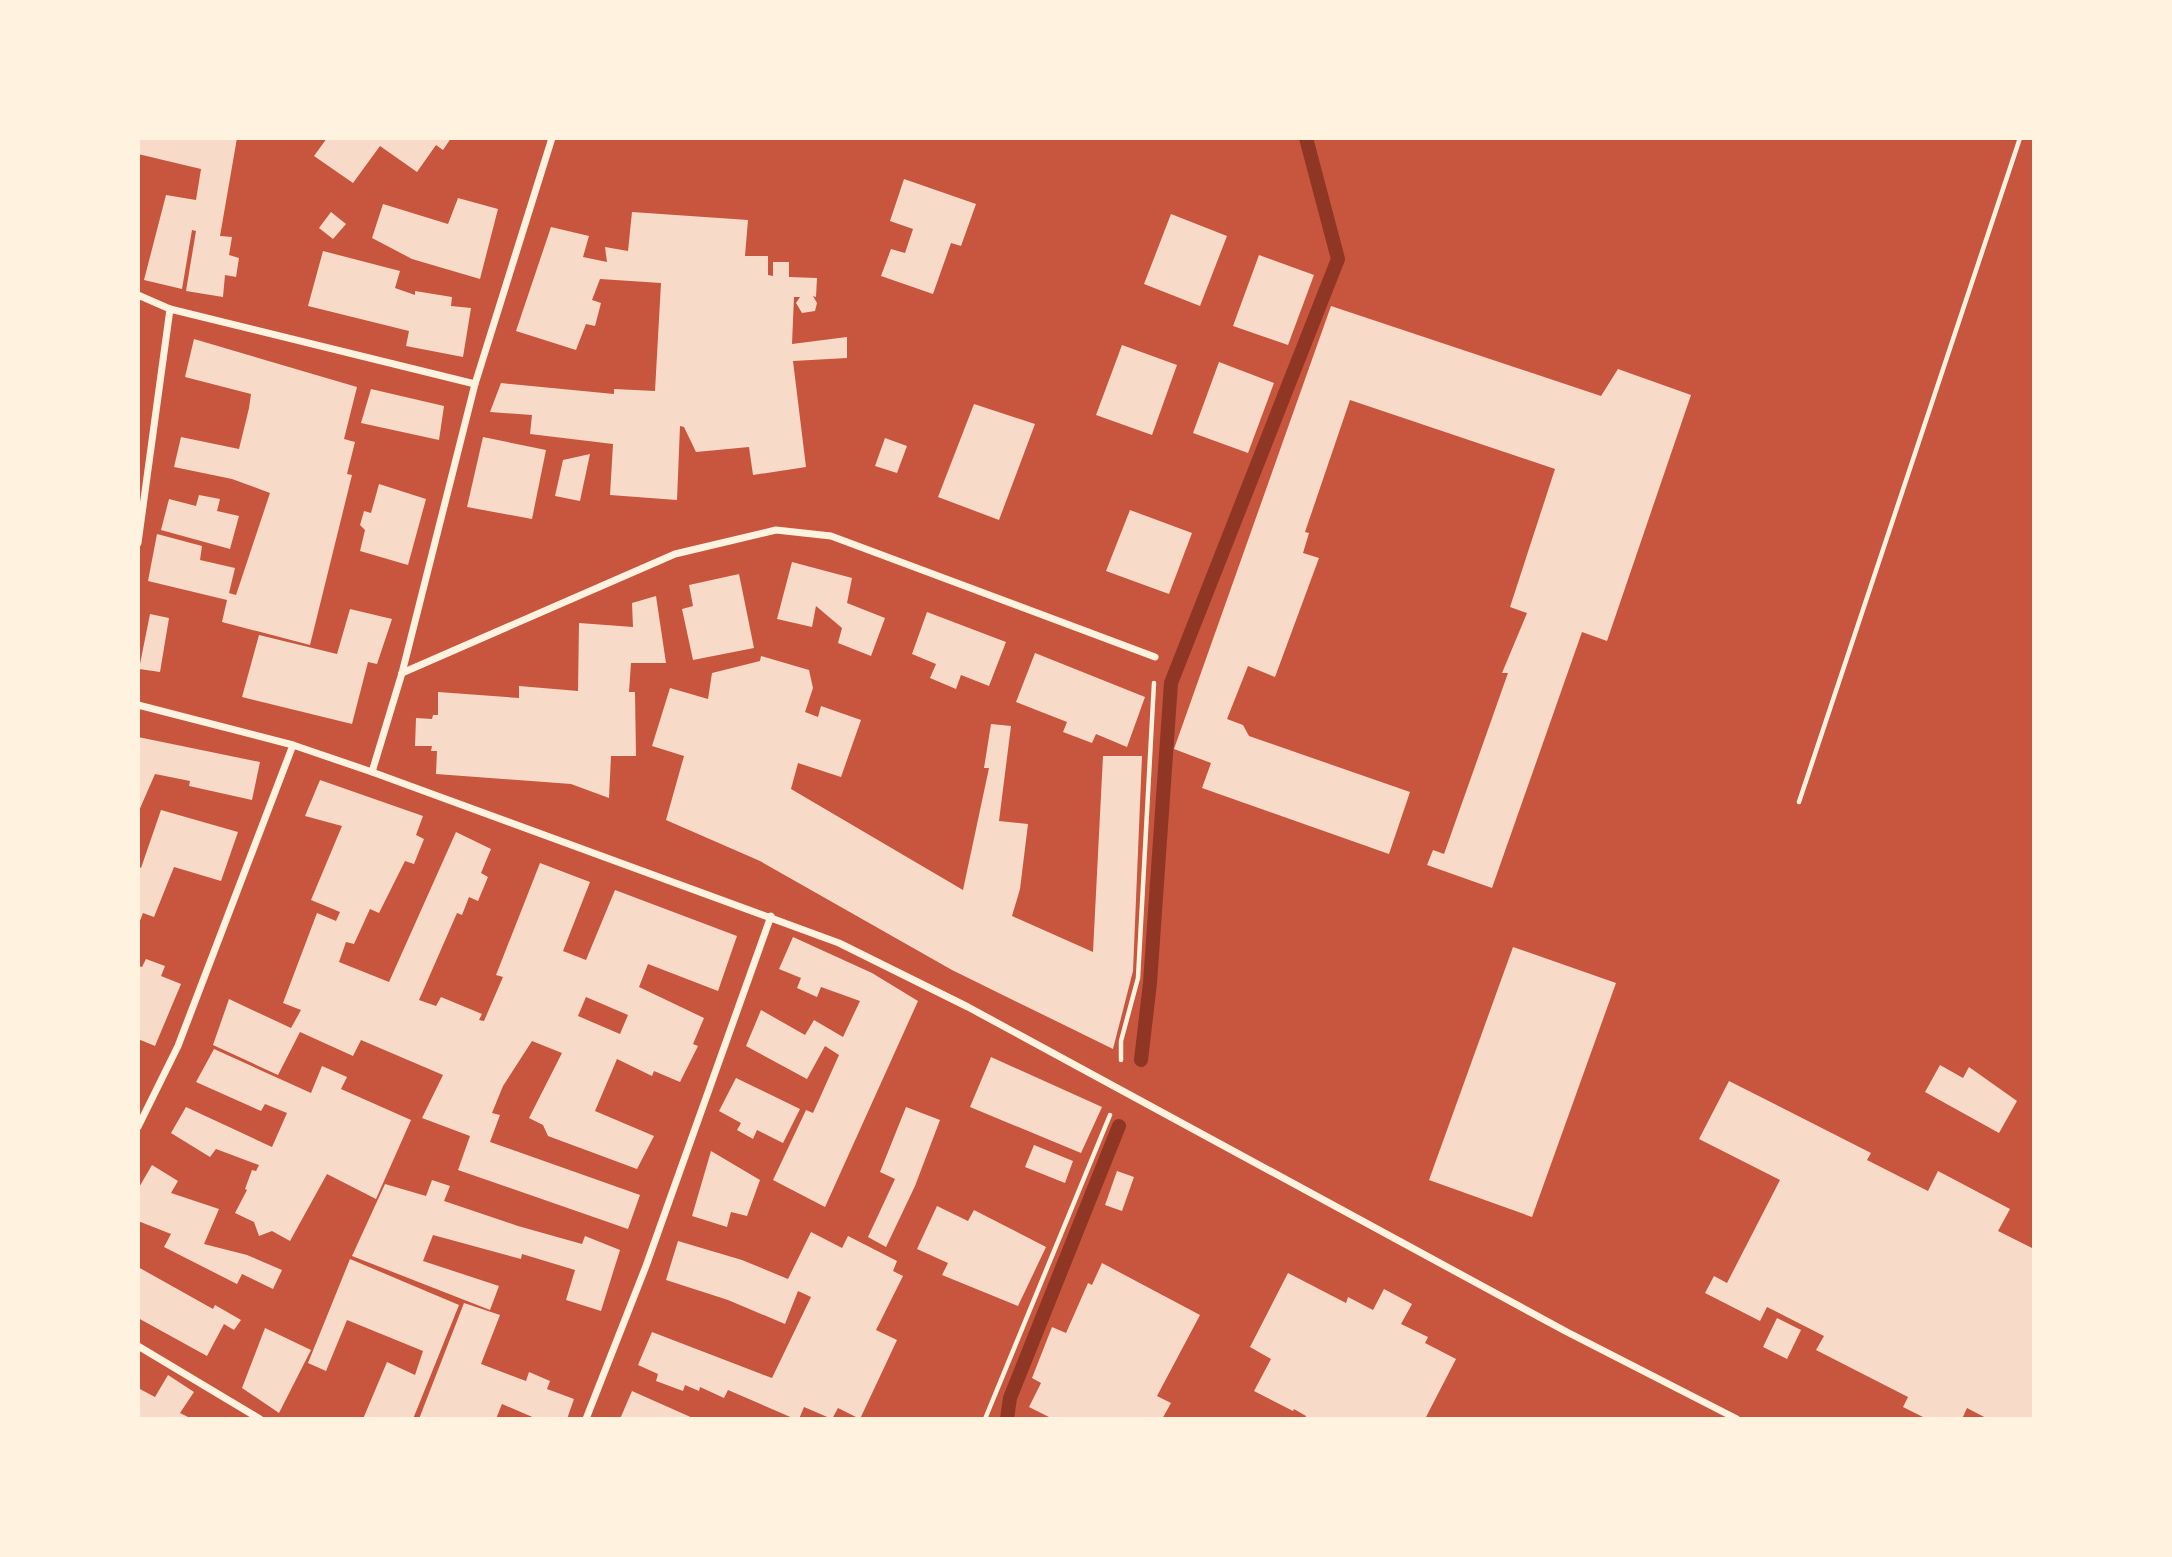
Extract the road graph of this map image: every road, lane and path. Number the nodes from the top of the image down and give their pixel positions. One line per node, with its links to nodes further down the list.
1 (552, 138): 5 (street)
2 (2020, 138): 12 (path)
3 (138, 295): 4 (street)
4 (170, 309): 5 (street); 6 (street)
5 (475, 384): 8 (street)
6 (138, 543)
7 (1155, 657): 8 (street); 14 (path)
8 (402, 673): 11 (street)
9 (138, 705): 10 (street)
10 (293, 745): 11 (street); 15 (street)
11 (372, 772): 13 (street)
12 (1799, 802)
13 (771, 916): 14 (street); 18 (street)
14 (1121, 1088): 19 (path); 20 (street)
15 (138, 1127)
16 (138, 1346): 17 (street)
17 (260, 1419)
18 (586, 1419)
19 (985, 1419)
20 (1737, 1419)

